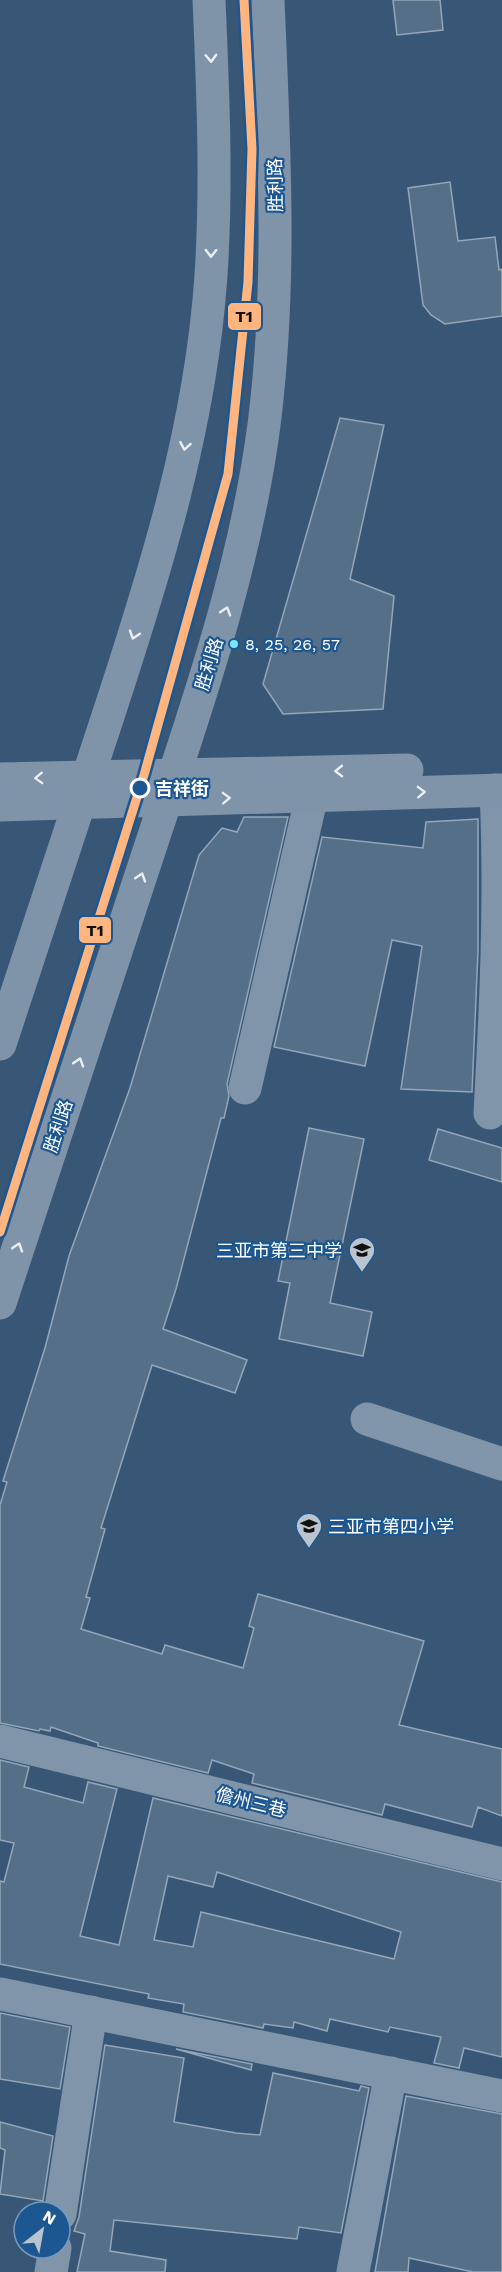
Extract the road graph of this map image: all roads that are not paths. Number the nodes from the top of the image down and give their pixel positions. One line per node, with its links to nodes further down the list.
1 (209, 0): 6 (main road, one-way to 6)
2 (268, 0): 5 (main road, 胜利路, one-way to 2)
3 (0, 779): 6 (main road, one-way to 3)
4 (500, 782): 5 (main road, one-way to 5); 7 (main road, one-way to 4); 11 (street)
5 (170, 787): 6 (main road); 7 (main road, one-way to 7); 12 (main road, 胜利路, one-way to 5)
6 (84, 790): 8 (main road); 9 (main road)
7 (312, 795): 10 (street)
8 (0, 805)
9 (0, 1044)
10 (245, 1088)
11 (490, 1113)
12 (0, 1303)
13 (367, 1419): 14 (street)
14 (502, 1464)
15 (0, 1741): 16 (street, 儋州三巷)
16 (502, 1864)
17 (0, 1994): 18 (street)
18 (91, 2012): 19 (street); 21 (street)
19 (391, 2073): 20 (street); 22 (street)
20 (502, 2096)
21 (62, 2200)
22 (353, 2272)

